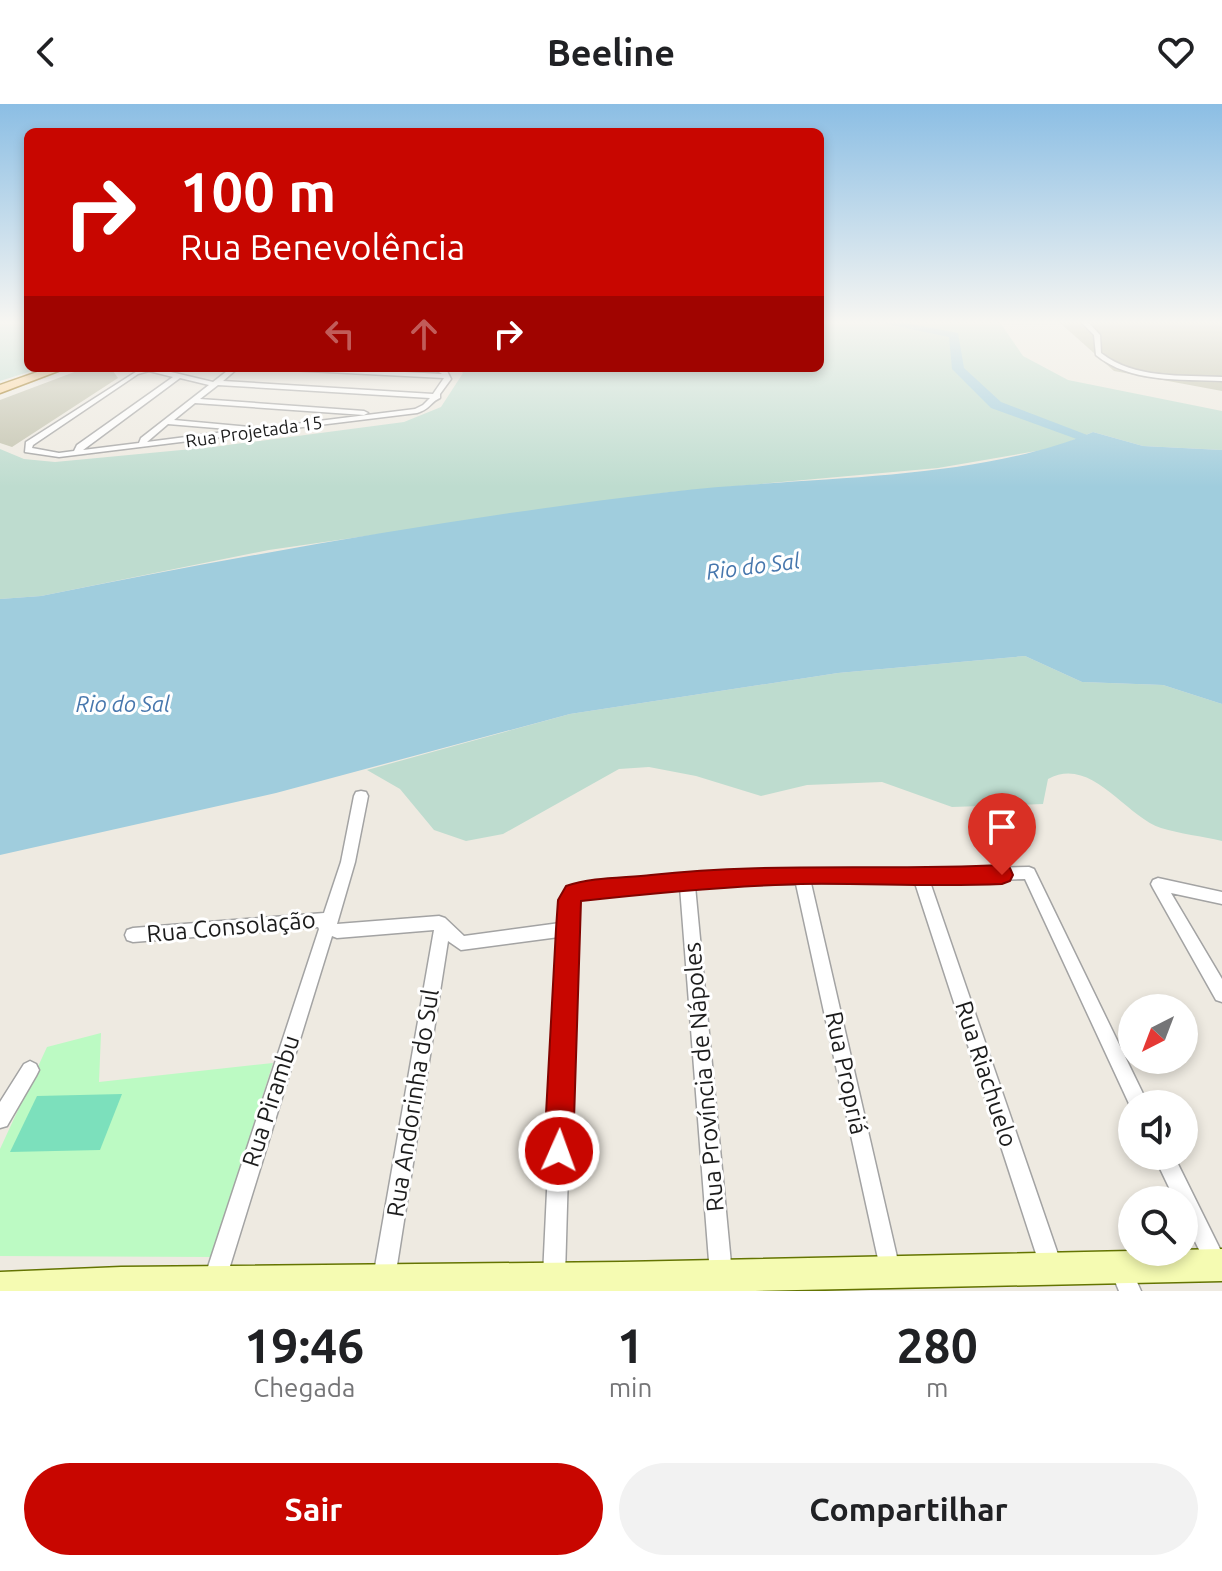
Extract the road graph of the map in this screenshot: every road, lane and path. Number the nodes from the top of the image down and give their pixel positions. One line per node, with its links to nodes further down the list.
1 (36, 376): 9 (main road)
2 (131, 376): 18 (street, Rua Projetada 15)
3 (225, 376): 8 (street)
4 (448, 376): 10 (street)
5 (1184, 376): 7 (street)
6 (177, 377): 8 (street); 18 (street)
7 (1222, 379)
8 (215, 384): 10 (street); 11 (street)
9 (0, 389)
10 (437, 396): 13 (street, Rua Projetada 15)
11 (194, 401): 12 (street); 14 (street)
12 (307, 409): 13 (street); 15 (street)
13 (379, 416): 15 (street, Rua Projetada 15)
14 (167, 422): 16 (street); 17 (street)
15 (286, 429): 16 (street, Rua Projetada 15)
16 (273, 431): 17 (street, Rua Projetada 15)
17 (142, 446): 18 (street, Rua Projetada 15)
18 (77, 453)
19 (361, 796): 24 (street, Rua Pirambu)
20 (802, 875): 21 (street); 22 (street); 35 (street, Rua Propriá)
21 (921, 879): 30 (street); 34 (street, Rua Riachuelo)
22 (687, 880): 26 (street); 36 (street, Rua Província de Nápoles)
23 (1222, 898): 28 (street)
24 (327, 923): 25 (street, Rua Consolação); 27 (street, Rua Consolação); 41 (street, Rua Pirambu)
25 (442, 927): 26 (street, Rua Consolação); 37 (street, Rua Andorinha do Sul)
26 (567, 929): 38 (street)
27 (133, 935)
28 (1222, 994)
29 (30, 1070): 31 (street)
30 (1132, 1090)
31 (0, 1119)
32 (1171, 1170): 33 (street)
33 (1219, 1264): 39 (street)
34 (1052, 1269): 39 (street); 40 (street)
35 (889, 1271): 40 (street); 42 (street)
36 (721, 1274): 42 (street); 44 (street)
37 (384, 1278): 43 (street); 45 (street)
38 (554, 1278): 43 (street); 44 (street)
39 (1125, 1280)
40 (958, 1281)
41 (214, 1282): 45 (street); 46 (street)
42 (794, 1283)
43 (456, 1285)
44 (622, 1285)
45 (283, 1286)
46 (119, 1287): 47 (street)
47 (0, 1288)

